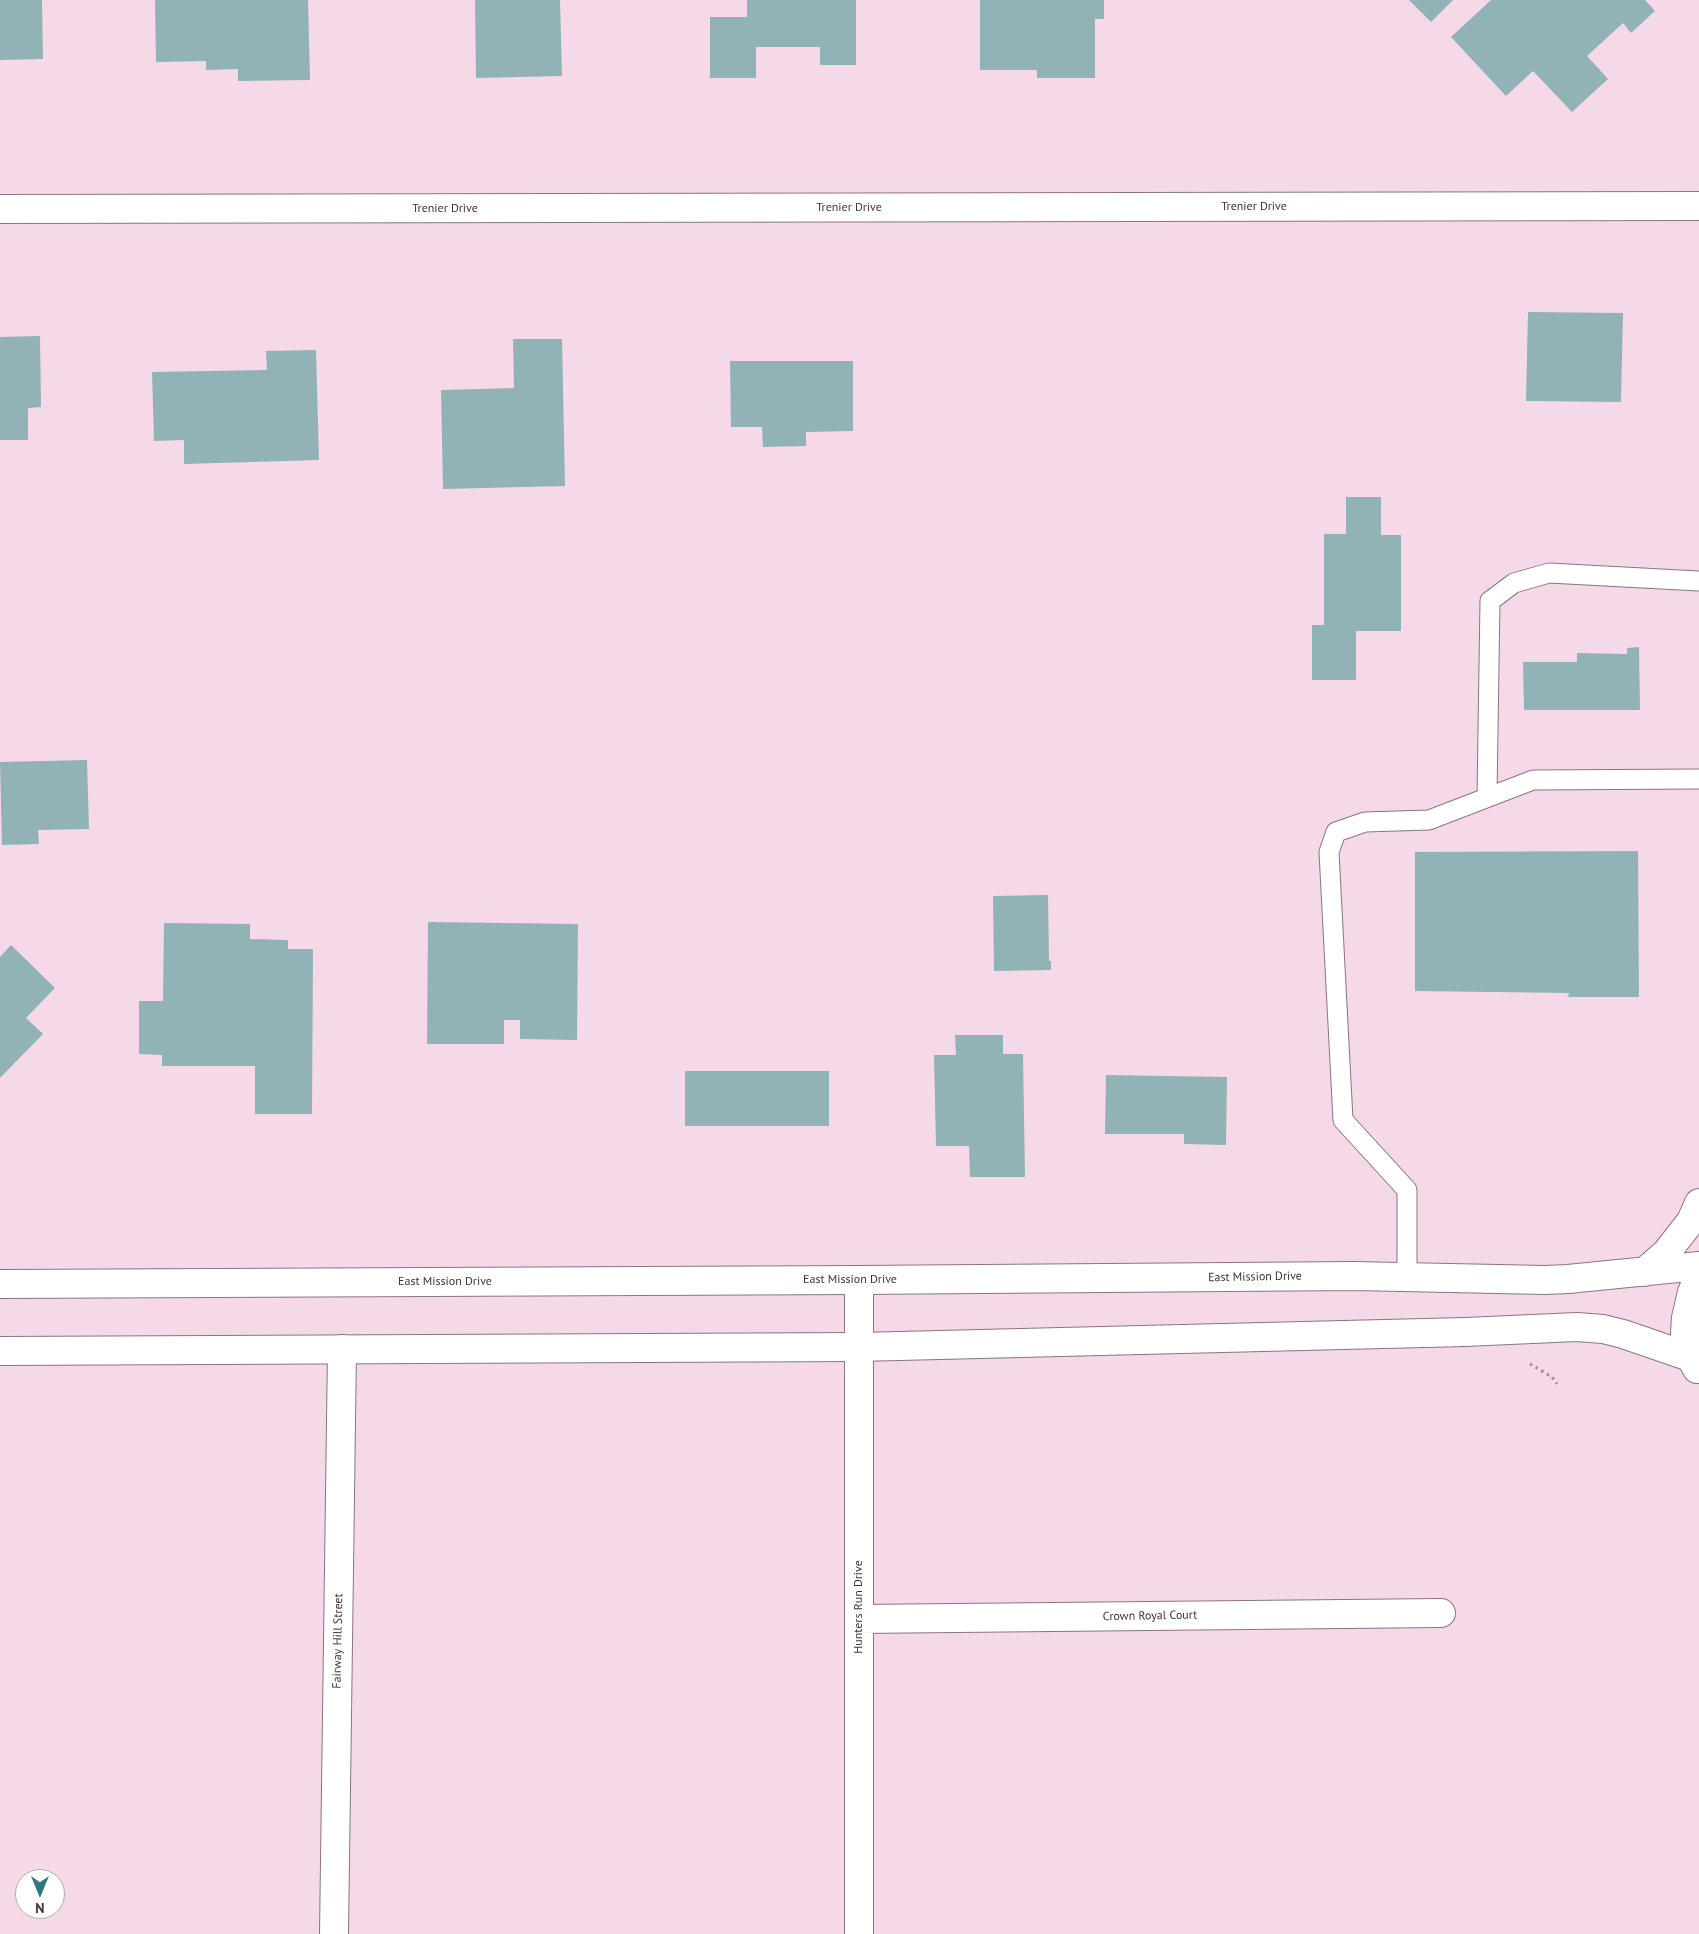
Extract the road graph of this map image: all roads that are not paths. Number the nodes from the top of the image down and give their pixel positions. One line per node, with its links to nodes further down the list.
1 (1699, 206): 2 (street, Trenier Drive)
2 (0, 210)
3 (1699, 581): 5 (lane)
4 (1699, 779): 5 (lane)
5 (1487, 796): 9 (lane)
6 (1699, 1203): 8 (street)
7 (1699, 1266): 8 (street, East Mission Drive)
8 (1644, 1272): 9 (street, East Mission Drive)
9 (1407, 1276): 11 (street, East Mission Drive)
10 (1699, 1276): 16 (street)
11 (860, 1280): 12 (street, East Mission Drive); 13 (street, Hunters Run Drive)
12 (0, 1284)
13 (859, 1347): 14 (street); 16 (street); 18 (street, Hunters Run Drive)
14 (342, 1349): 15 (street); 19 (street, Fairway Hill Street)
15 (0, 1351)
16 (1695, 1365)
17 (1441, 1613): 18 (street, Crown Royal Court)
18 (860, 1619): 20 (street, Hunters Run Drive)
19 (334, 1934)
20 (860, 1934)

